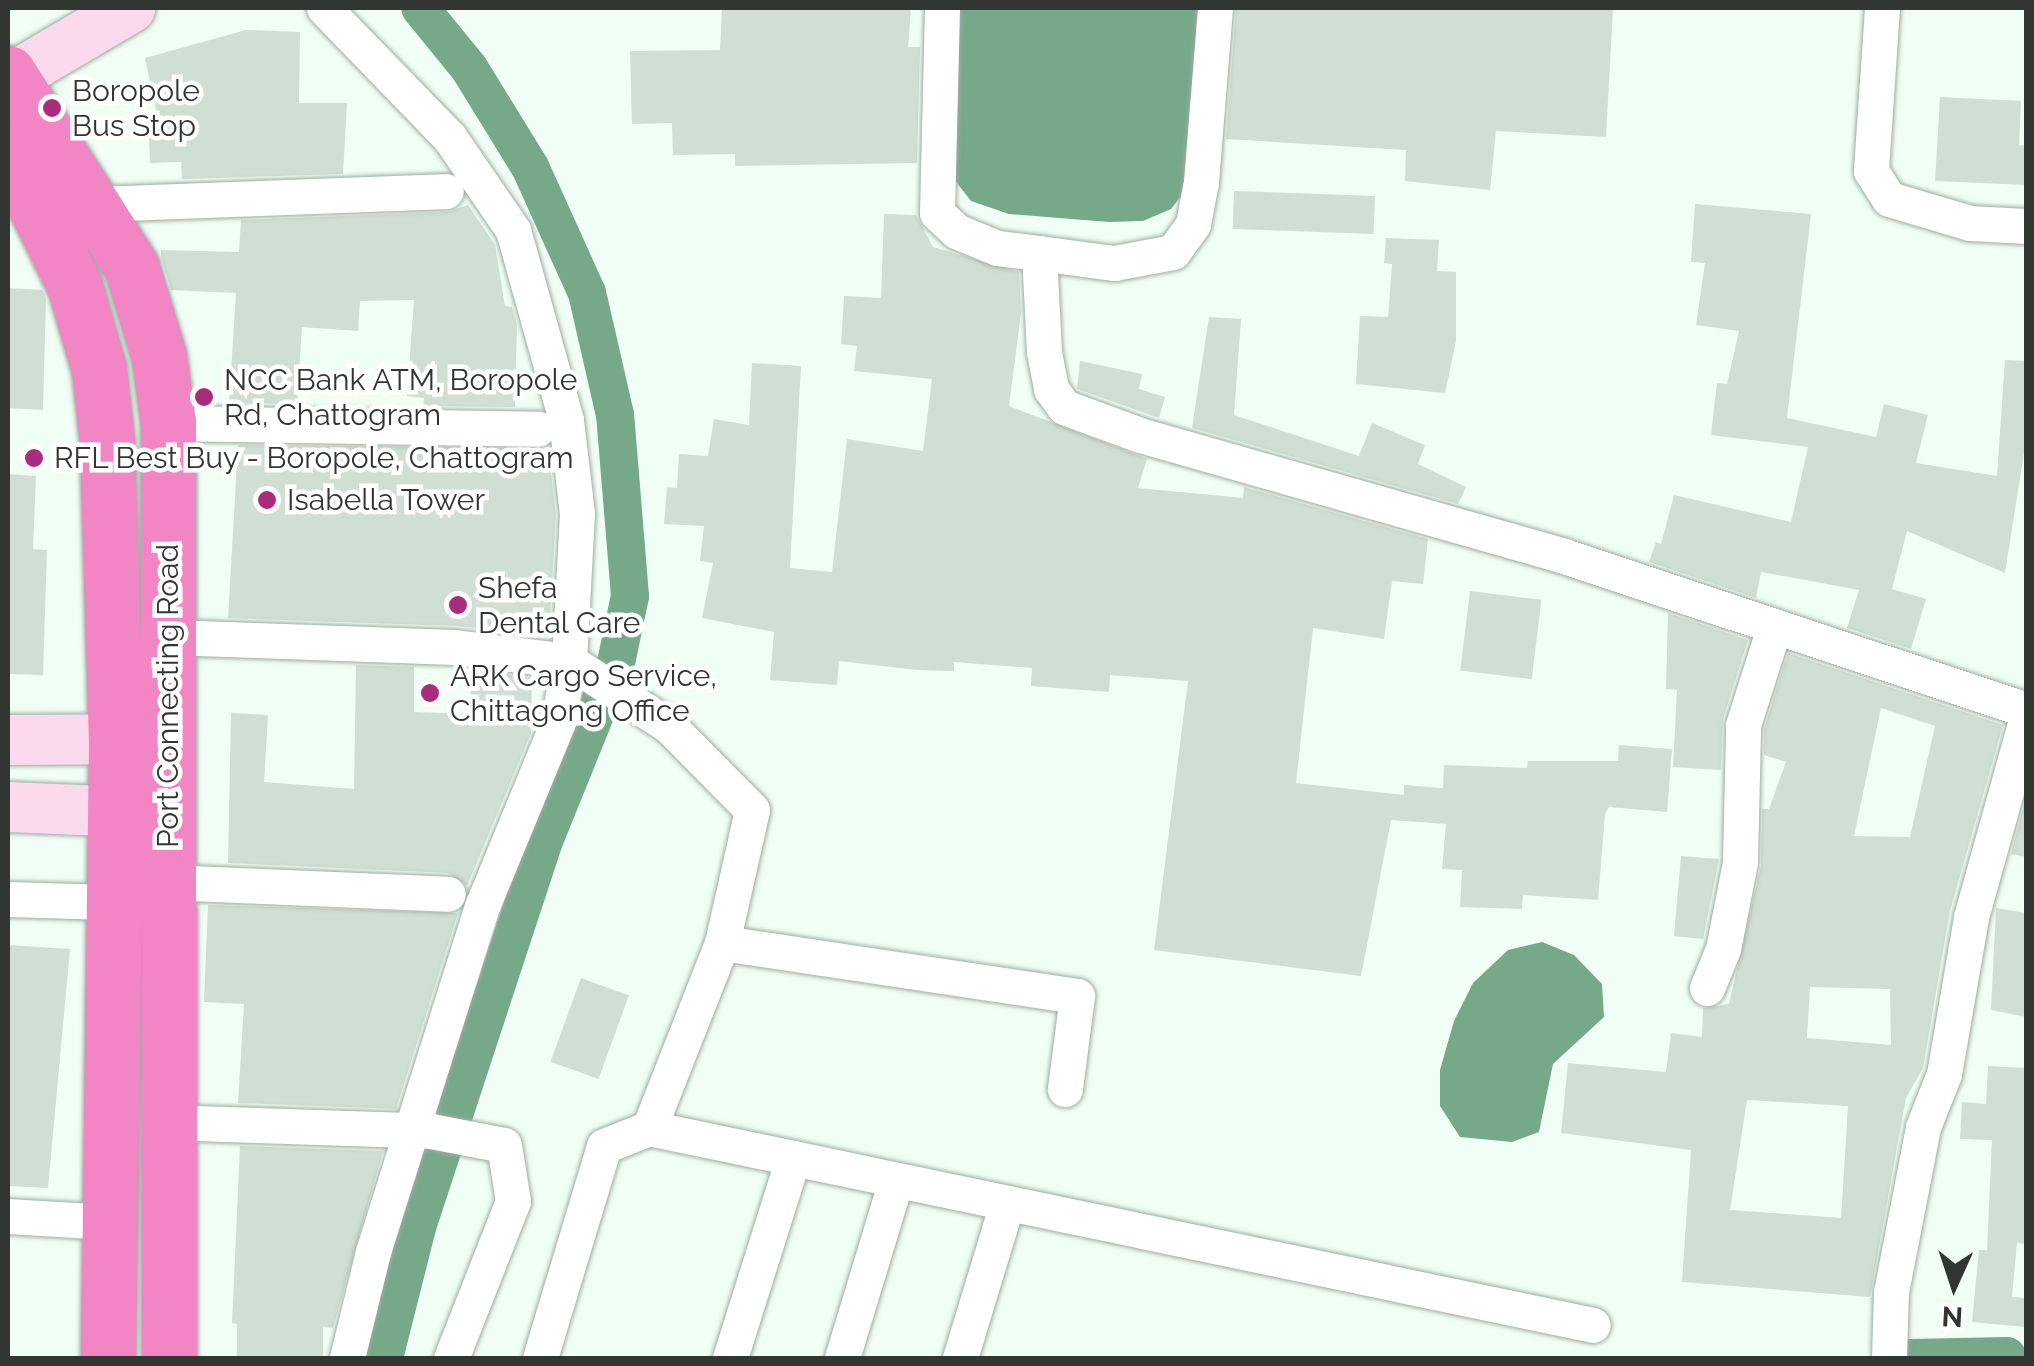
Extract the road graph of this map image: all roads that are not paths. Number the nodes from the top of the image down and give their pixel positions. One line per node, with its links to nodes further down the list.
1 (130, 8): 6 (main road)
2 (324, 8): 16 (street)
3 (942, 8): 11 (street)
4 (1215, 8): 11 (street)
5 (1882, 8): 10 (street)
6 (8, 77): 9 (highway, Port Connecting Road)
7 (8, 150): 21 (highway, Port Connecting Road)
8 (446, 191): 9 (street)
9 (92, 204): 12 (highway, Port Connecting Road)
10 (2026, 226)
11 (1040, 254): 14 (street)
12 (168, 423): 13 (street); 15 (highway, Port Connecting Road)
13 (538, 429)
14 (1774, 628): 17 (street); 30 (street)
15 (169, 637): 16 (street); 19 (highway, Port Connecting Road)
16 (570, 661): 29 (street); 42 (street)
17 (2026, 710)
18 (2026, 720): 48 (street)
19 (169, 738): 21 (main road); 23 (highway, Port Connecting Road)
20 (8, 740): 21 (main road)
21 (116, 740): 24 (highway, Port Connecting Road)
22 (8, 806): 24 (main road)
23 (168, 813): 24 (main road); 25 (highway, Port Connecting Road)
24 (113, 814): 28 (highway, Port Connecting Road)
25 (166, 882): 26 (street); 32 (highway, Port Connecting Road)
26 (448, 894)
27 (8, 899): 28 (street)
28 (110, 902): 38 (highway, Port Connecting Road)
29 (722, 943): 31 (street); 33 (street)
30 (1707, 988)
31 (1065, 1089)
32 (166, 1122): 41 (highway, Port Connecting Road); 43 (street)
33 (649, 1128): 34 (street); 44 (street)
34 (793, 1158): 35 (street); 45 (street)
35 (896, 1180): 36 (street); 46 (street)
36 (1007, 1203): 39 (street); 47 (street)
37 (8, 1216): 38 (street)
38 (108, 1222): 40 (highway, Port Connecting Road)
39 (1593, 1325)
40 (108, 1358)
41 (169, 1358)
42 (347, 1358)
43 (451, 1358)
44 (540, 1358)
45 (730, 1358)
46 (842, 1358)
47 (960, 1358)
48 (1889, 1358)

